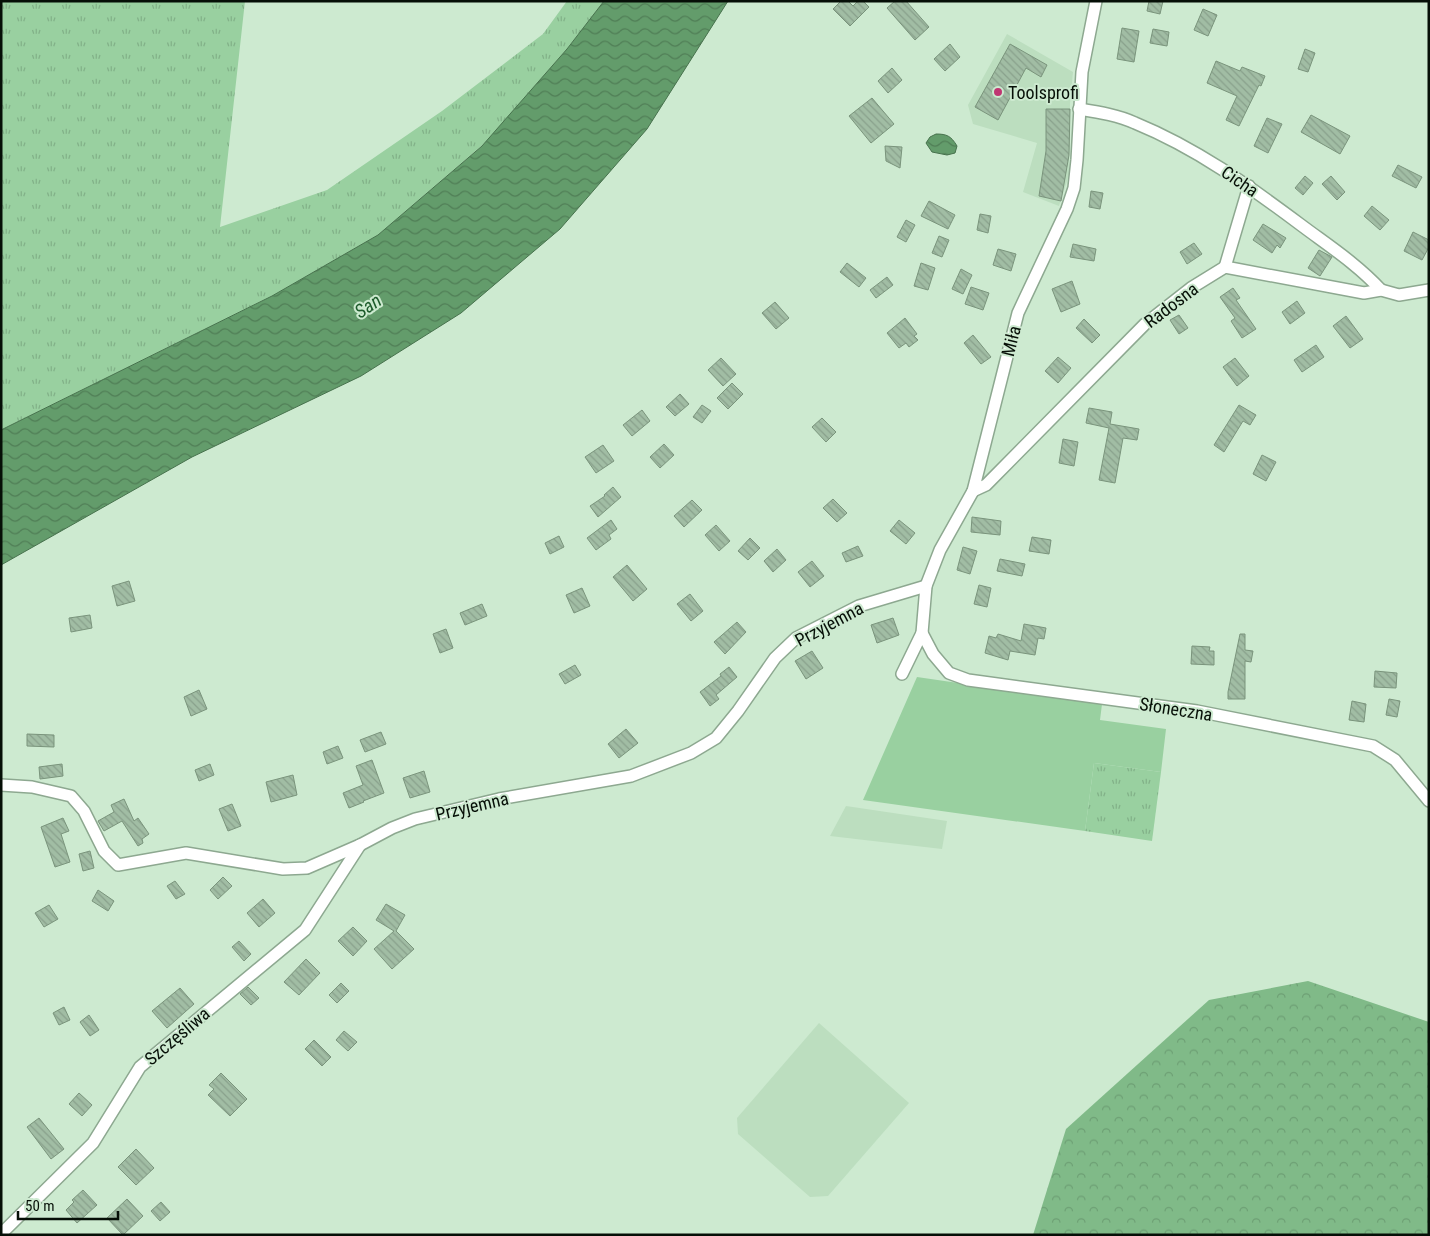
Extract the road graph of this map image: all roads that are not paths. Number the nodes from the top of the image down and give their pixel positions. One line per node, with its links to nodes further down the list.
1 (1096, 1): 2 (street, Miła)
2 (1079, 109): 3 (street, Cicha); 7 (street, Miła)
3 (1249, 186): 4 (street); 5 (street, Cicha)
4 (1225, 267): 5 (street); 7 (street, Radosna)
5 (1381, 290): 6 (street)
6 (1429, 290)
7 (973, 491): 8 (street, Miła)
8 (926, 586): 9 (street, Miła); 13 (street, Przyjemna)
9 (922, 633): 10 (street, Miła); 12 (street, Słoneczna)
10 (902, 674)
11 (1, 785): 13 (street, Przyjemna)
12 (1429, 801)
13 (360, 845): 14 (street, Szczęśliwa)
14 (1, 1234)

